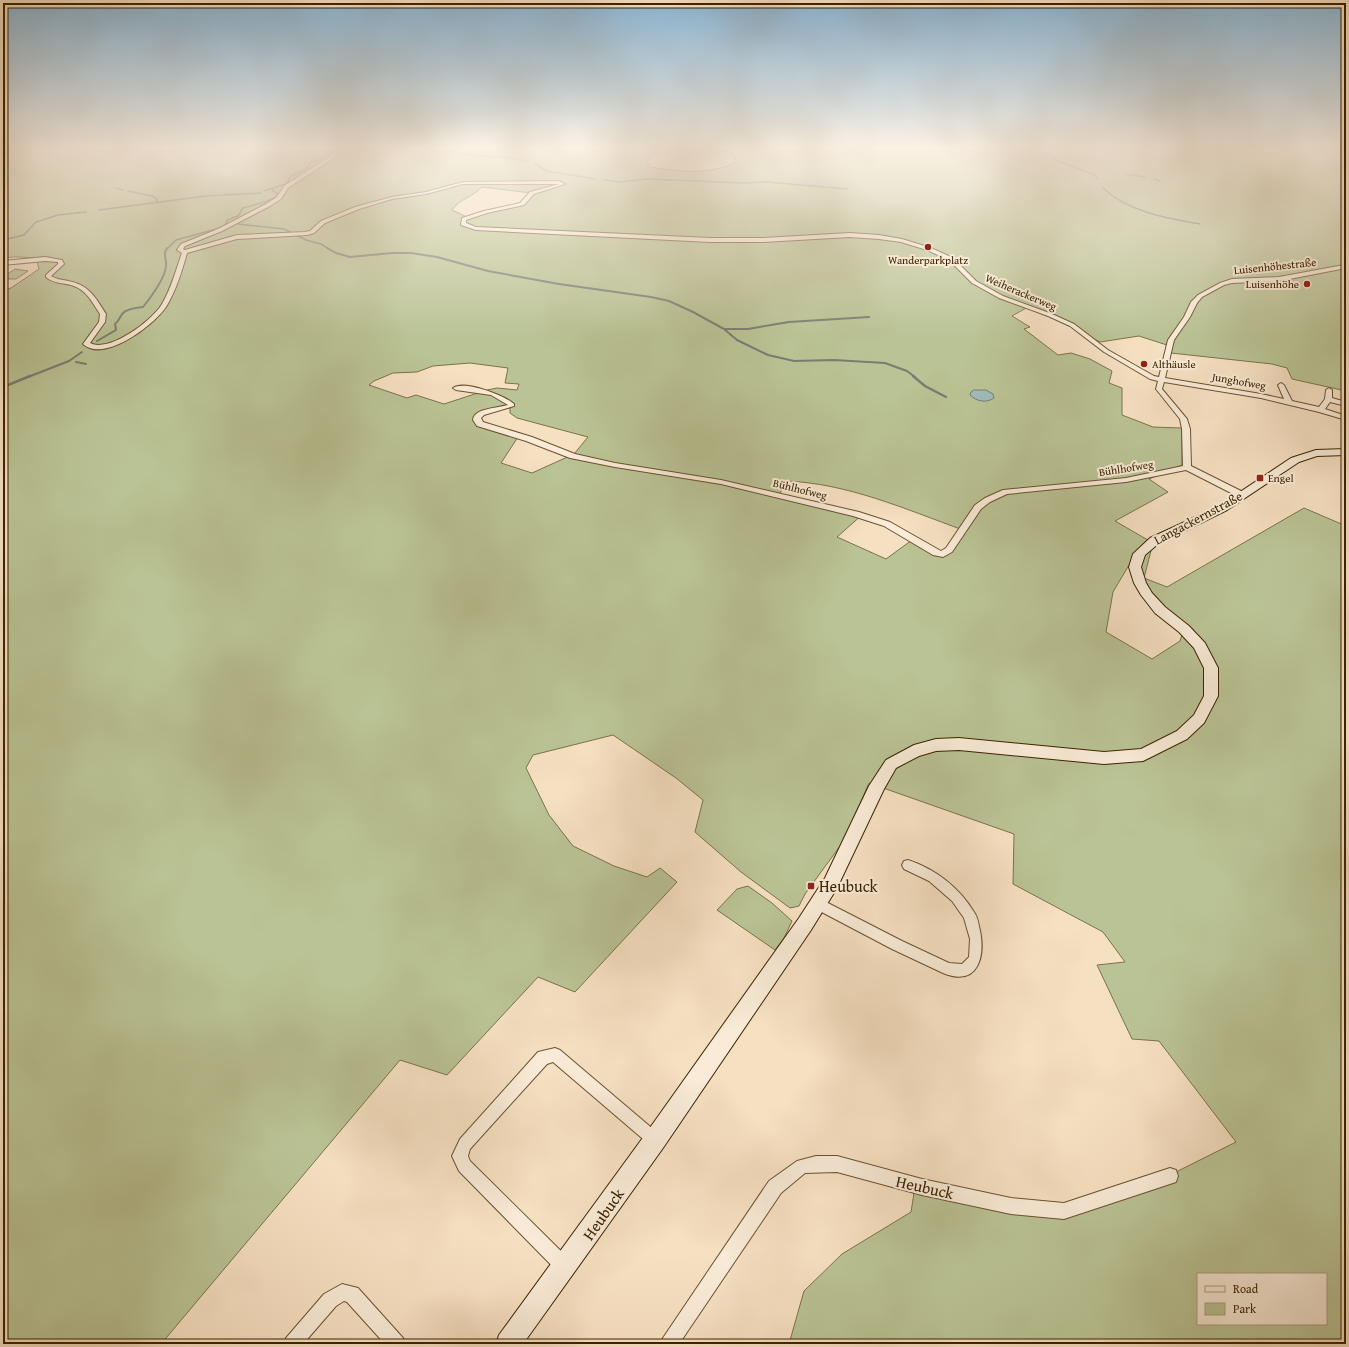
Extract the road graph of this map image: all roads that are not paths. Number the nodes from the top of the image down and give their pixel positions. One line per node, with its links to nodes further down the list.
1 (257, 210): 4 (street)
2 (352, 210): 4 (street, Weiherackerweg)
3 (498, 210): 7 (street, Weiherackerweg)
4 (184, 252): 5 (street)
5 (3, 263)
6 (1344, 267): 7 (street, Luisenhöhestraße)
7 (1162, 380): 12 (street, Junghofweg); 17 (street, Luisenhöhestraße)
8 (1281, 385): 12 (street, Junghofweg)
9 (456, 388): 17 (street, Bühlhofweg)
10 (1329, 390): 11 (street)
11 (1328, 399): 13 (street); 14 (street)
12 (1289, 402): 14 (street, Junghofweg)
13 (1346, 404)
14 (1322, 410): 15 (street, Junghofweg)
15 (1346, 418)
16 (1346, 452): 18 (street, Langackernstraße)
17 (1187, 467): 18 (street)
18 (1242, 495): 19 (street, Langackernstraße)
19 (1143, 755): 21 (street, Heubuck)
20 (908, 865): 21 (street)
21 (818, 904): 22 (street, Heubuck)
22 (655, 1140): 24 (street, Heubuck); 24 (street)
23 (1170, 1176): 28 (street, Heubuck)
24 (565, 1267): 27 (street, Heubuck)
25 (292, 1344): 26 (street)
26 (397, 1344)
27 (508, 1344)
28 (669, 1344)

